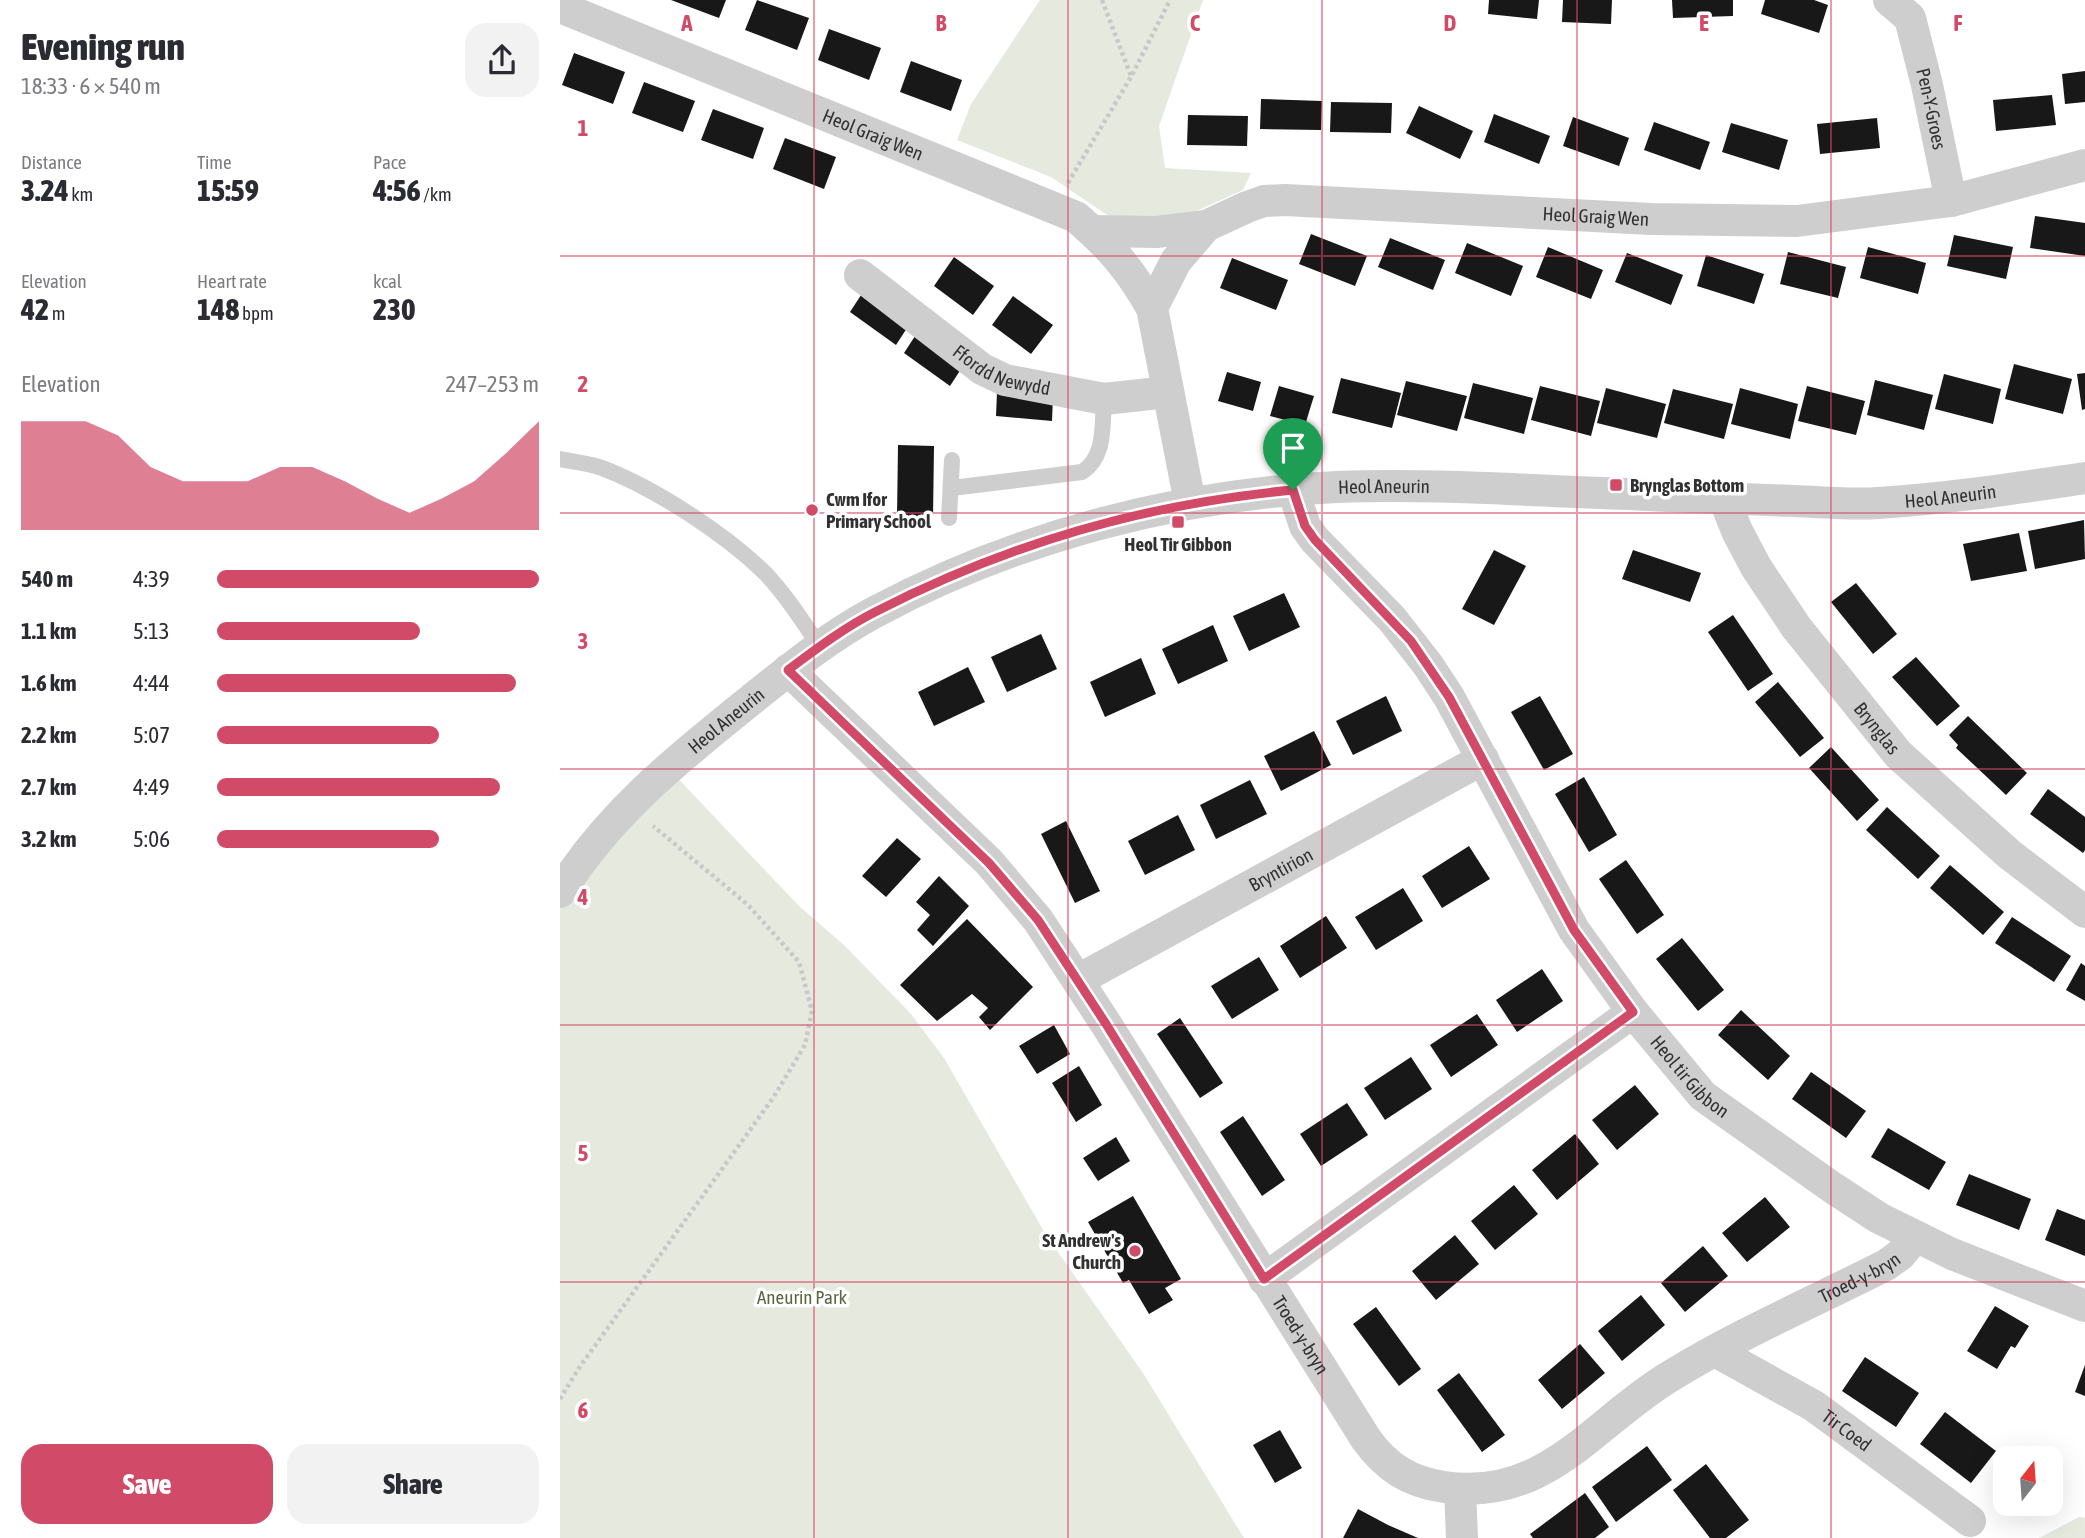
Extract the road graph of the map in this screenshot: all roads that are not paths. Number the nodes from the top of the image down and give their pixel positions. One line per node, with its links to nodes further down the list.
1 (1905, 6): 4 (street, Pen-Y-Groes)
2 (560, 7): 6 (street, Heol Graig Wen)
3 (2085, 165): 4 (street, Heol Graig Wen)
4 (1951, 201): 5 (street, Heol Graig Wen)
5 (1206, 226): 6 (street); 8 (street, Heol Graig Wen)
6 (1092, 231): 8 (street, Heol Graig Wen)
7 (860, 275): 10 (street, Ffordd Newydd)
8 (1152, 308): 9 (street, Heol Graig Wen)
9 (1168, 392): 10 (street, Ffordd Newydd); 17 (street, Heol Graig Wen)
10 (1104, 399): 14 (lane)
11 (560, 459): 19 (lane)
12 (952, 460): 14 (lane)
13 (2085, 478): 16 (street, Heol Aneurin)
14 (952, 488): 18 (lane)
15 (1293, 490): 16 (street, Heol Aneurin); 17 (street, Heol Aneurin); 21 (street, Heol tir Gibbon)
16 (1724, 498): 23 (street, Brynglas)
17 (1190, 503): 19 (street, Heol Aneurin)
18 (949, 518)
19 (820, 647): 20 (street, Heol Aneurin)
20 (788, 670): 22 (street, Heol Aneurin); 24 (street, Troed-y-bryn)
21 (1483, 759): 24 (street, Bryntirion); 25 (street, Heol tir Gibbon)
22 (560, 892)
23 (2085, 912)
24 (1078, 979): 27 (street, Troed-y-bryn)
25 (1633, 1012): 26 (street, Heol tir Gibbon); 27 (street)
26 (1915, 1237): 28 (street, Heol tir Gibbon); 29 (street, Troed-y-bryn)
27 (1264, 1279): 30 (street, Troed-y-bryn)
28 (2085, 1306)
29 (1715, 1351): 30 (street, Troed-y-bryn); 31 (street, Tir Coed)
30 (1460, 1489): 32 (street)
31 (1970, 1521)
32 (1462, 1538)

